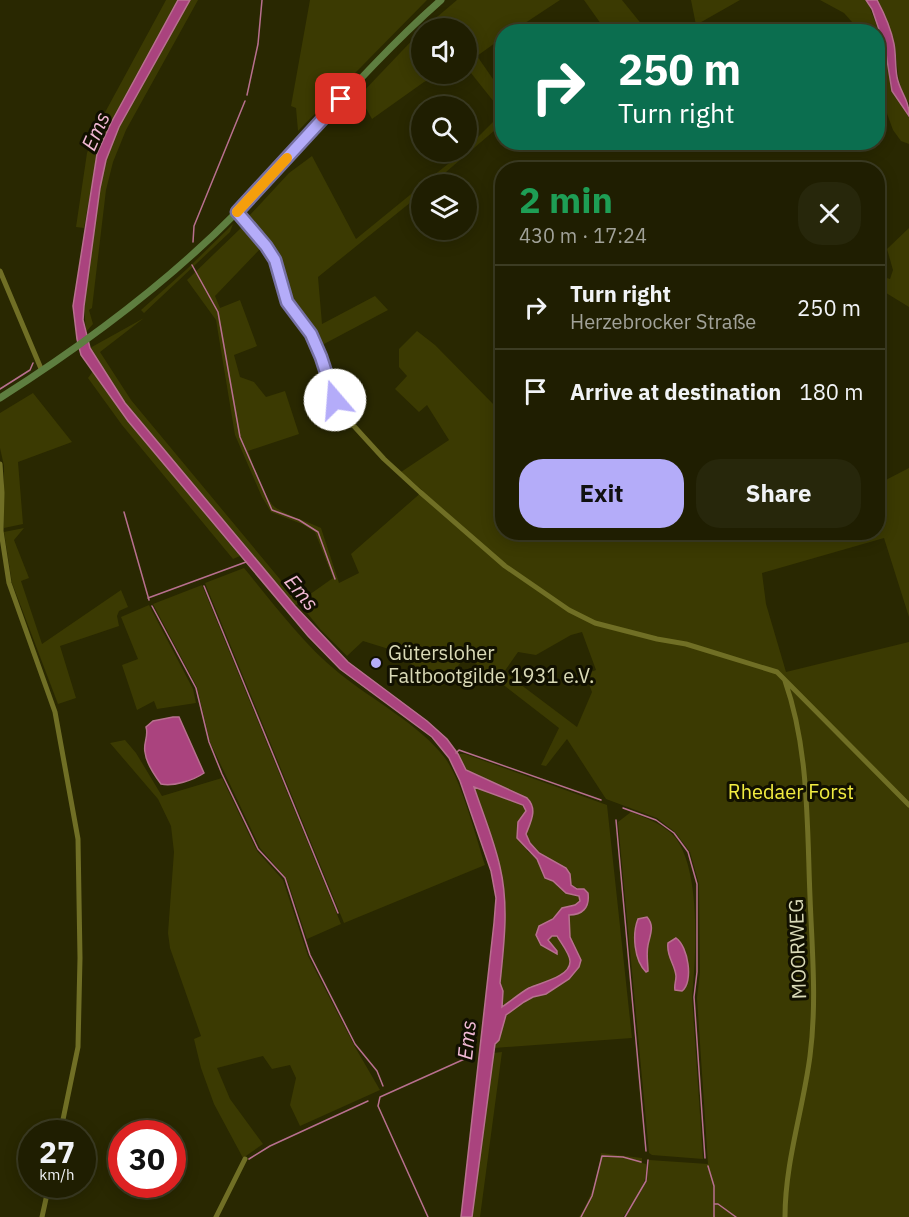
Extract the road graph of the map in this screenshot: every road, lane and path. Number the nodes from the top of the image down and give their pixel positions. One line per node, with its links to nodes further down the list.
1 (441, 0): 2 (main road)
2 (237, 212): 4 (main road); 7 (street)
3 (0, 271): 4 (street)
4 (42, 371): 5 (main road)
5 (0, 398)
6 (0, 464): 9 (street)
7 (785, 679): 8 (street); 14 (street, MOORWEG)
8 (909, 805)
9 (63, 1120)
10 (245, 1160): 13 (street)
11 (46, 1198): 12 (street)
12 (42, 1217)
13 (216, 1217)
14 (785, 1217)

